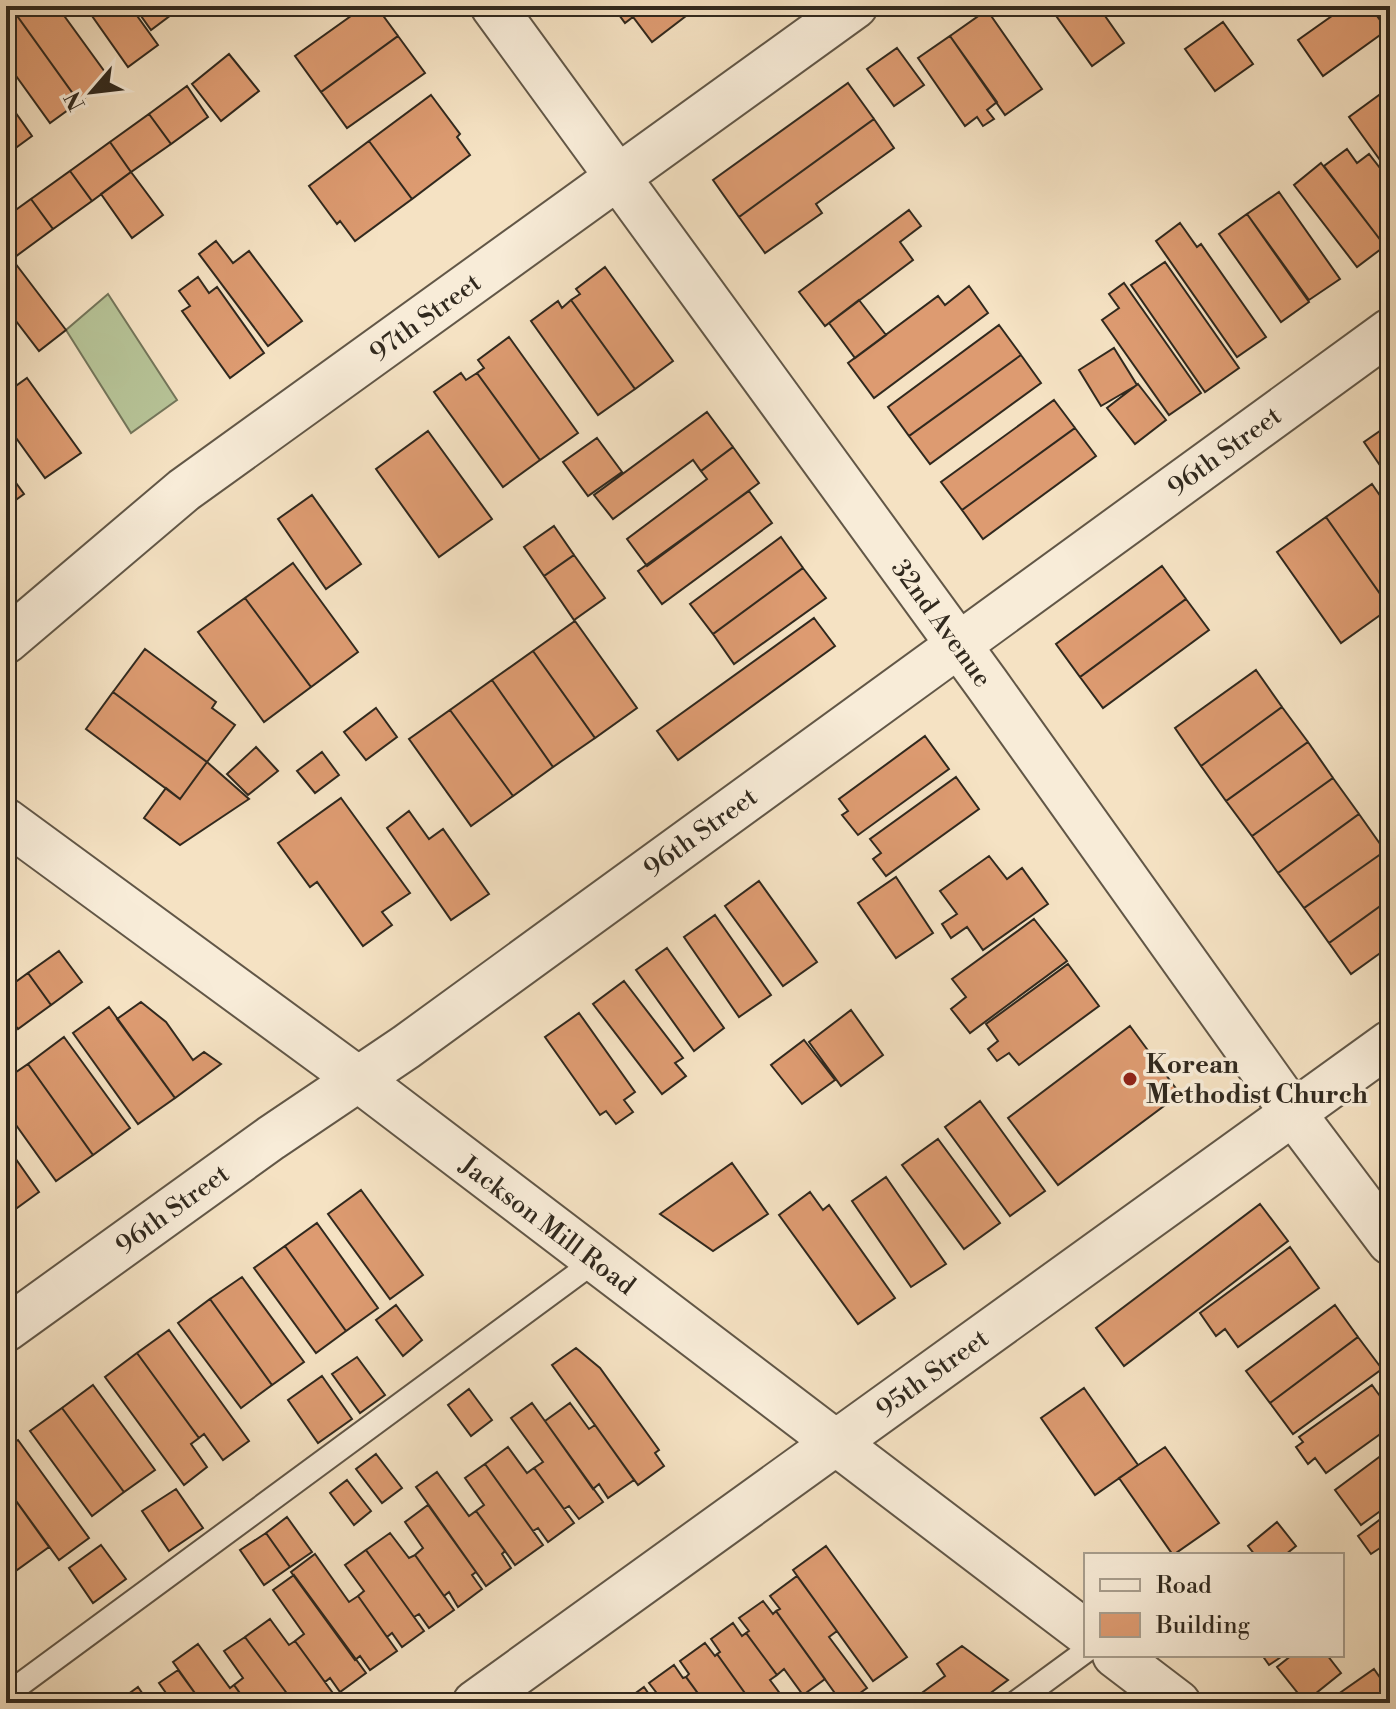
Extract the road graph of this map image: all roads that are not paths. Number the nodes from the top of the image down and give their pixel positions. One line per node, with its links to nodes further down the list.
1 (493, 6): 3 (street, 32nd Avenue)
2 (855, 6): 3 (street, 97th Street)
3 (617, 178): 5 (street, 97th Street); 6 (street, 32nd Avenue)
4 (1390, 331): 6 (street, 96th Street)
5 (6, 641)
6 (957, 644): 9 (street, 96th Street); 10 (street, 32nd Avenue)
7 (6, 821): 9 (street, Jackson Mill Road)
8 (1390, 1043): 10 (street, 95th Street)
9 (358, 1079): 12 (street, Jackson Mill Road); 13 (street, 96th Street)
10 (1293, 1113): 11 (street, 32nd Avenue); 14 (street, 95th Street)
11 (1390, 1242)
12 (595, 1261): 14 (street, Jackson Mill Road); 18 (lane)
13 (6, 1329)
14 (834, 1444): 15 (street, Jackson Mill Road); 19 (street, 95th Street)
15 (1084, 1632)
16 (1084, 1652): 20 (lane)
17 (1118, 1657): 21 (street)
18 (6, 1695)
19 (475, 1703)
20 (1015, 1703)
21 (1178, 1703)

